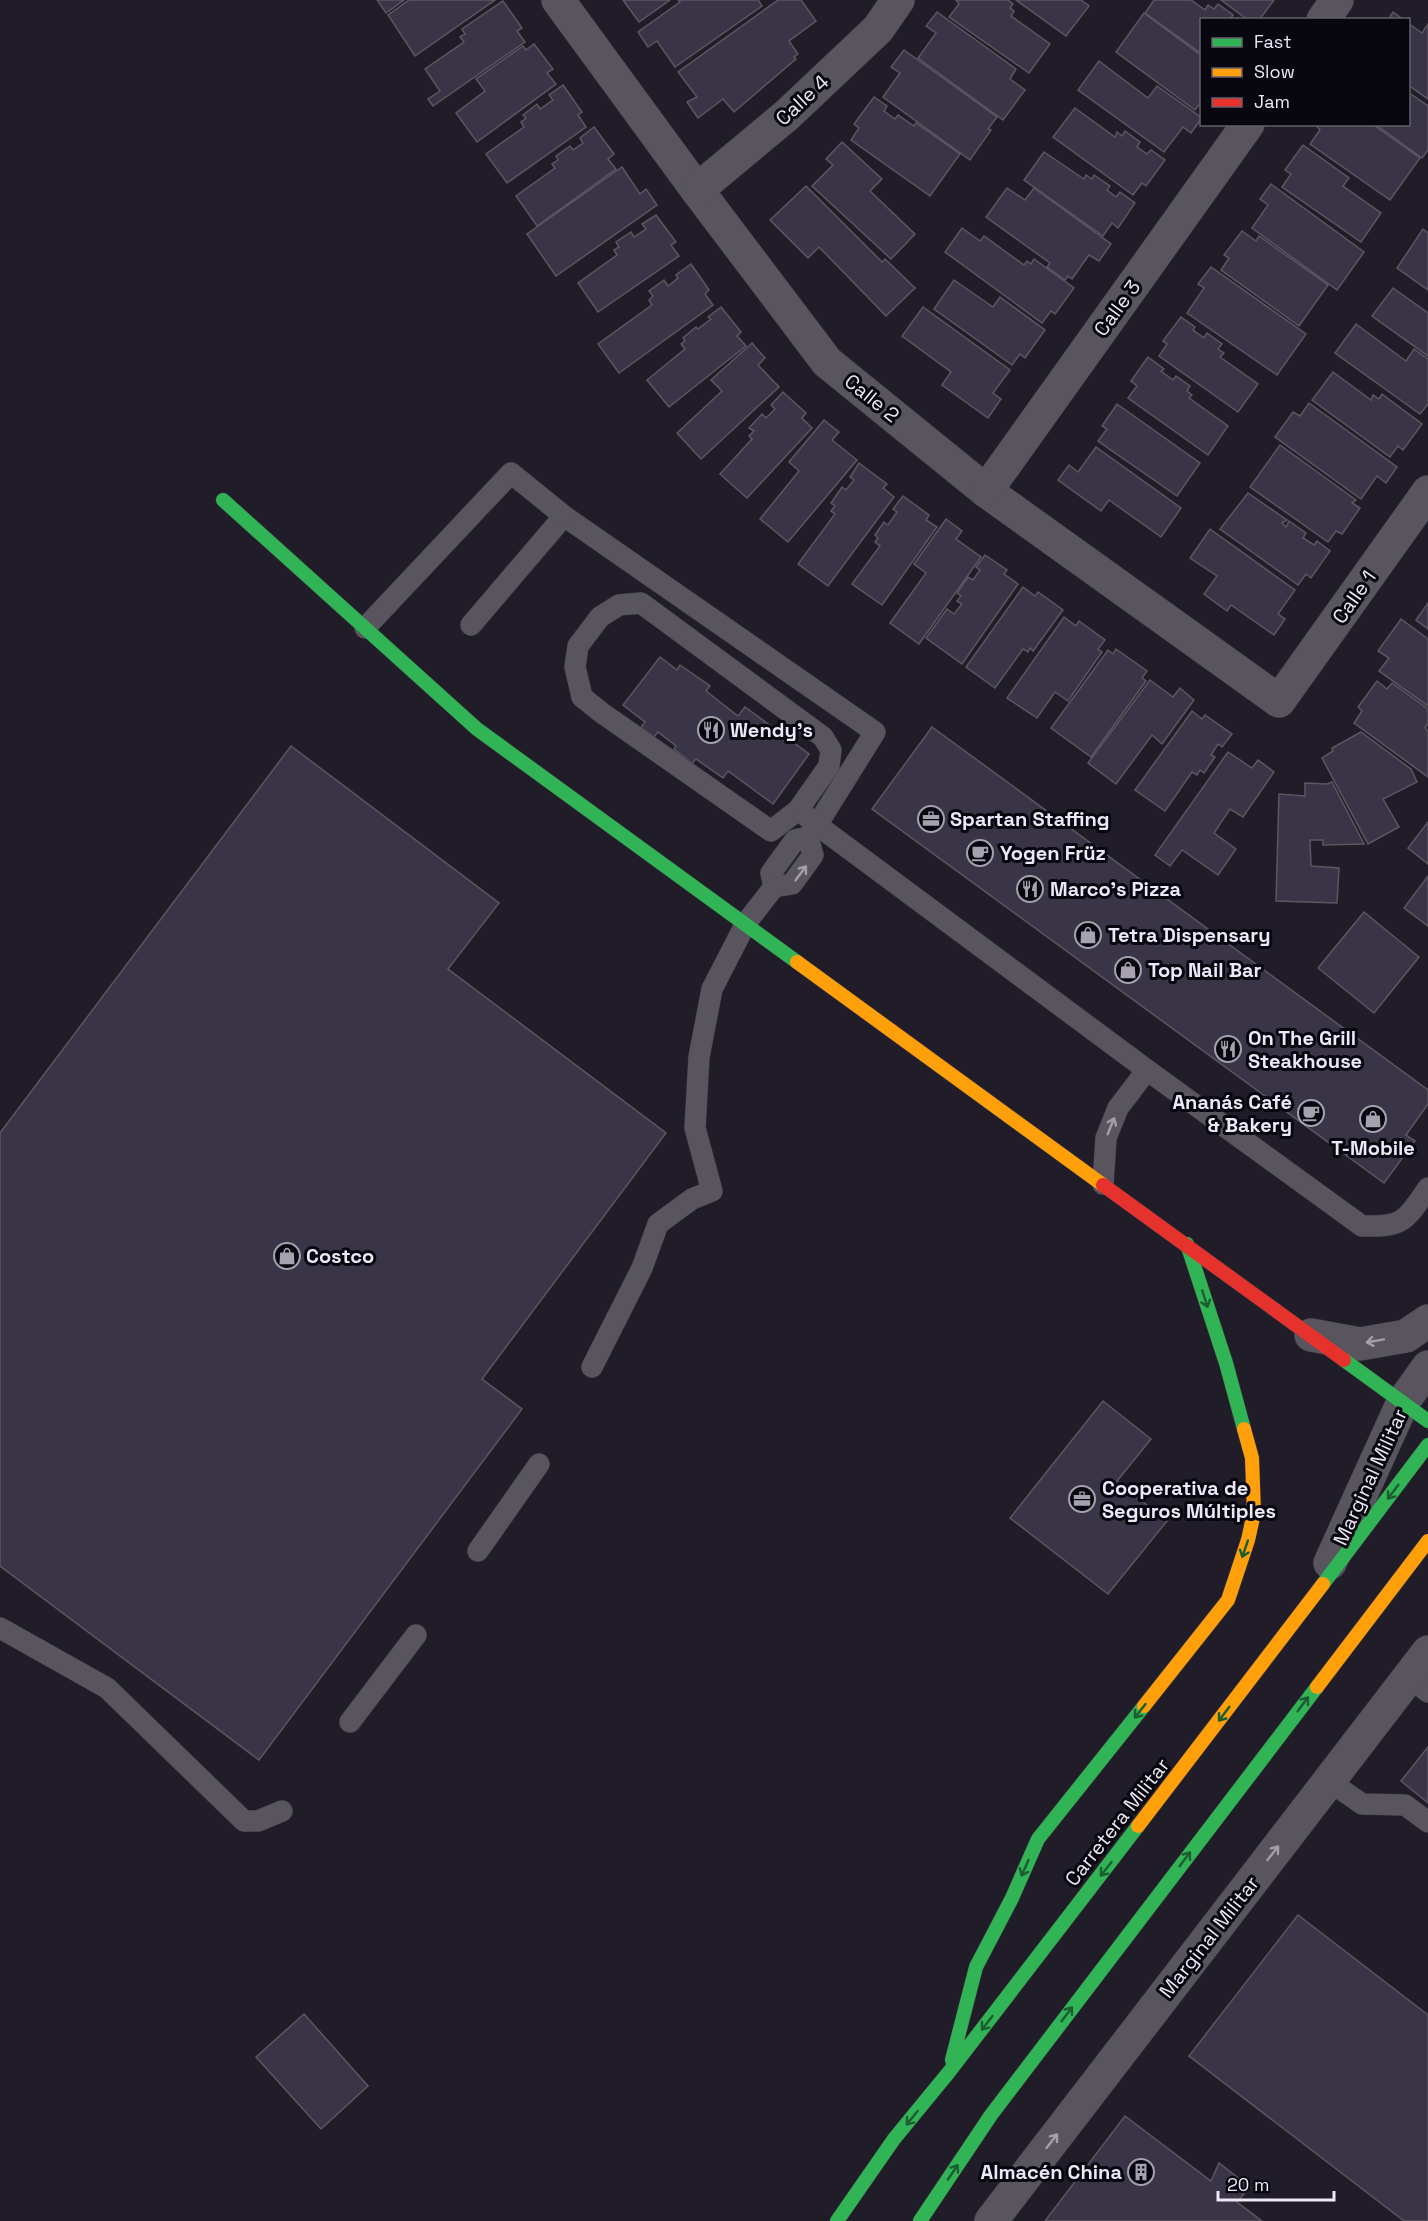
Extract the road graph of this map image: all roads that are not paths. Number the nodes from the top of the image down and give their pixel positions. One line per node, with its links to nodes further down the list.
1 (558, 0): 6 (street, Calle 2)
2 (898, 0): 6 (street, Calle 4)
3 (1337, 0): 4 (street)
4 (1324, 18)
5 (1247, 126): 7 (street, Calle 3)
6 (697, 190): 7 (street, Calle 2)
7 (986, 491): 13 (street, Calle 2)
8 (1428, 492): 13 (street, Calle 1)
9 (223, 500): 12 (main road)
10 (564, 516): 11 (lane); 12 (lane); 15 (lane)
11 (471, 625)
12 (365, 628): 16 (main road)
13 (1279, 701)
14 (798, 810): 14 (lane); 15 (lane)
15 (813, 831): 16 (lane); 17 (lane)
16 (746, 923): 18 (main road); 23 (lane)
17 (1147, 1070): 18 (lane, one-way to 17); 19 (lane)
18 (1103, 1184): 20 (main road)
19 (1428, 1188)
20 (1186, 1244): 22 (main road); 38 (main road, one-way to 38)
21 (1428, 1321): 22 (street, one-way to 22)
22 (1311, 1335): 25 (main road)
23 (592, 1367)
24 (1428, 1367): 25 (street, Marginal Militar)
25 (1416, 1411): 30 (street, Marginal Militar)
26 (1428, 1445): 30 (main road, Carretera Militar, one-way to 30)
27 (539, 1464): 29 (lane)
28 (1428, 1541): 40 (main road, one-way to 28)
29 (478, 1551)
30 (1318, 1590): 38 (main road, Carretera Militar, one-way to 38)
31 (0, 1629): 36 (lane)
32 (416, 1635): 34 (lane)
33 (1422, 1674): 35 (street, Marginal Militar)
34 (350, 1722)
35 (1329, 1780): 37 (lane); 41 (street, Marginal Militar, one-way to 35)
36 (282, 1811)
37 (1428, 1822)
38 (949, 2072): 39 (main road, Carretera Militar, one-way to 39)
39 (837, 2221)
40 (920, 2221)
41 (991, 2221)

